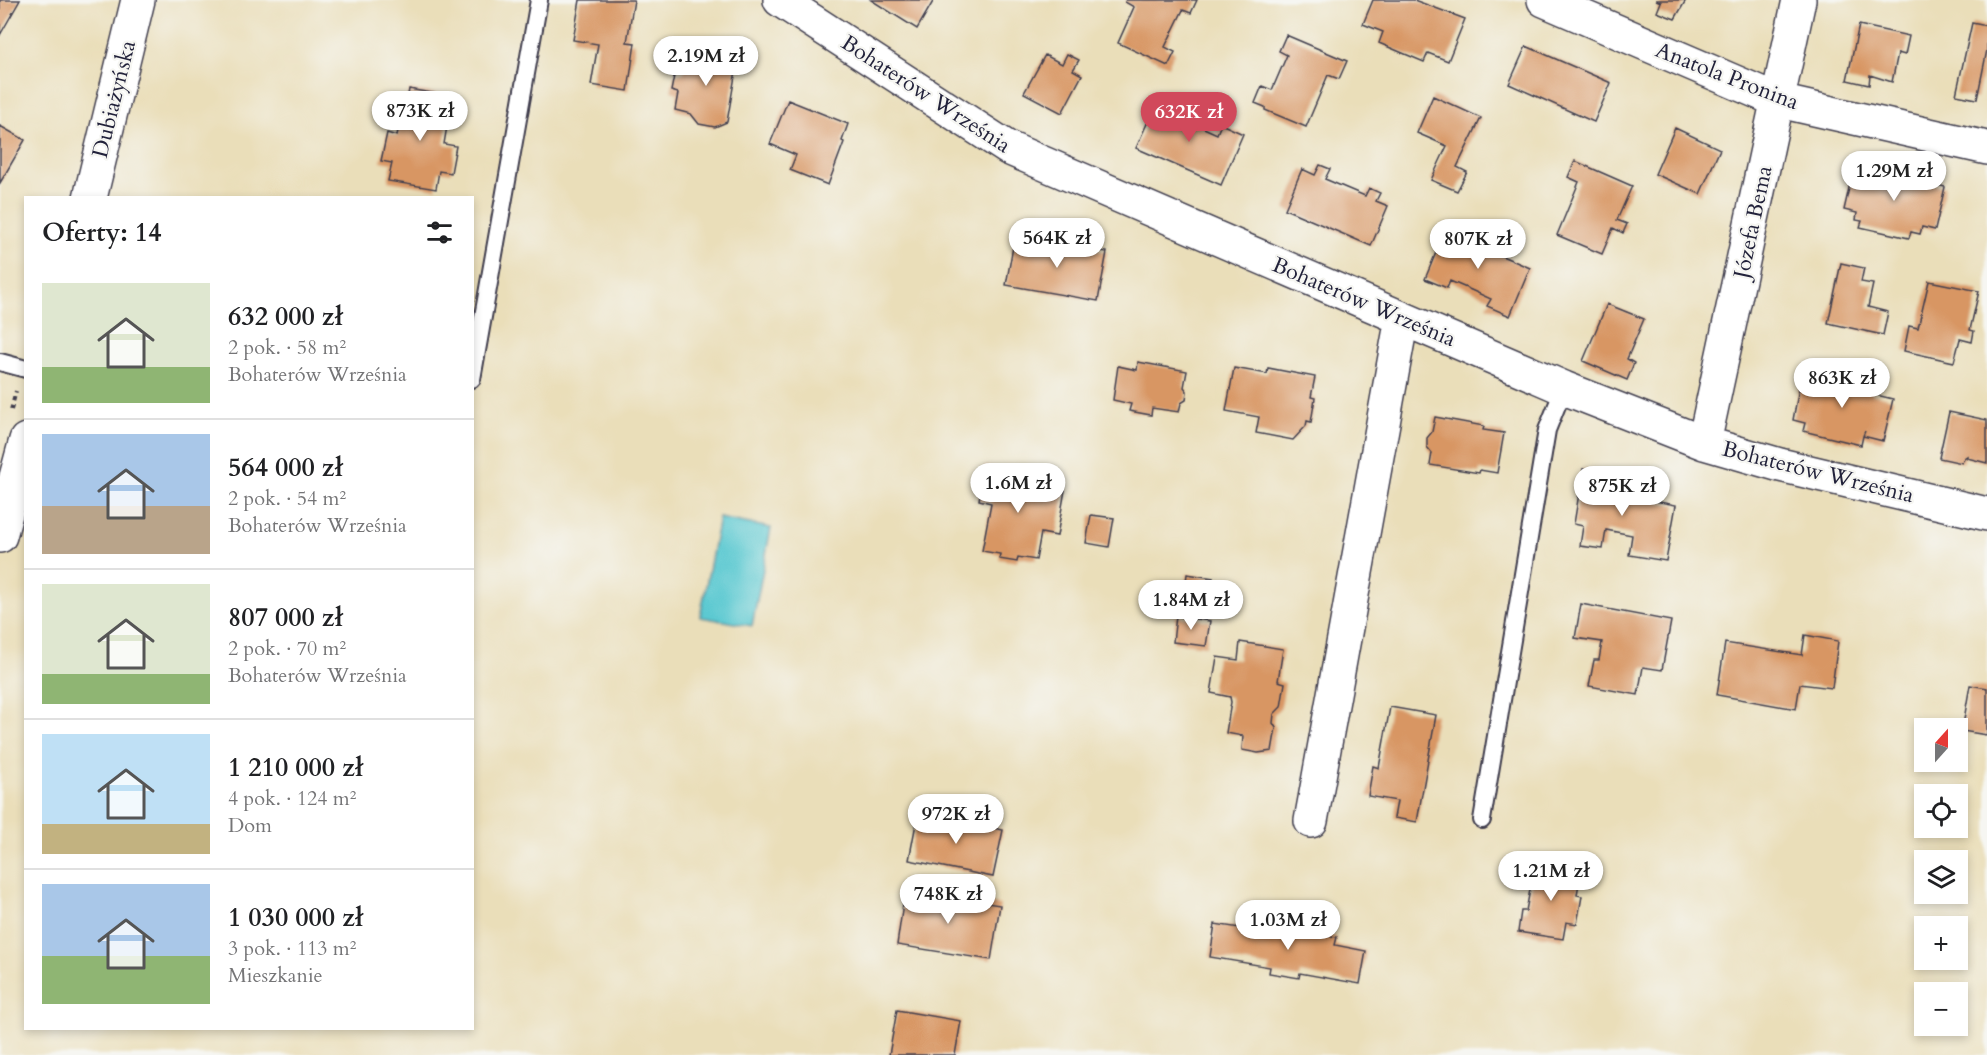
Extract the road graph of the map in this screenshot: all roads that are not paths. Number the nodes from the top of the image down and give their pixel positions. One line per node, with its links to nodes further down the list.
1 (138, 0): 8 (street, Dubiażyńska)
2 (539, 0): 12 (lane)
3 (780, 0): 9 (street, Bohaterów Września)
4 (1544, 0): 6 (street, Anatola Pronina)
5 (1799, 0): 6 (street, Józefa Bema)
6 (1779, 101): 7 (street, Anatola Pronina); 15 (street, Józefa Bema)
7 (1987, 148)
8 (90, 196)
9 (1402, 318): 13 (street, Bohaterów Września); 19 (street)
10 (0, 362): 11 (lane)
11 (24, 368)
12 (474, 369)
13 (1564, 388): 15 (street, Bohaterów Września); 18 (lane)
14 (17, 430): 17 (street)
15 (1704, 443): 16 (street, Bohaterów Września)
16 (1987, 514)
17 (0, 536)
18 (1482, 820)
19 (1311, 821)

